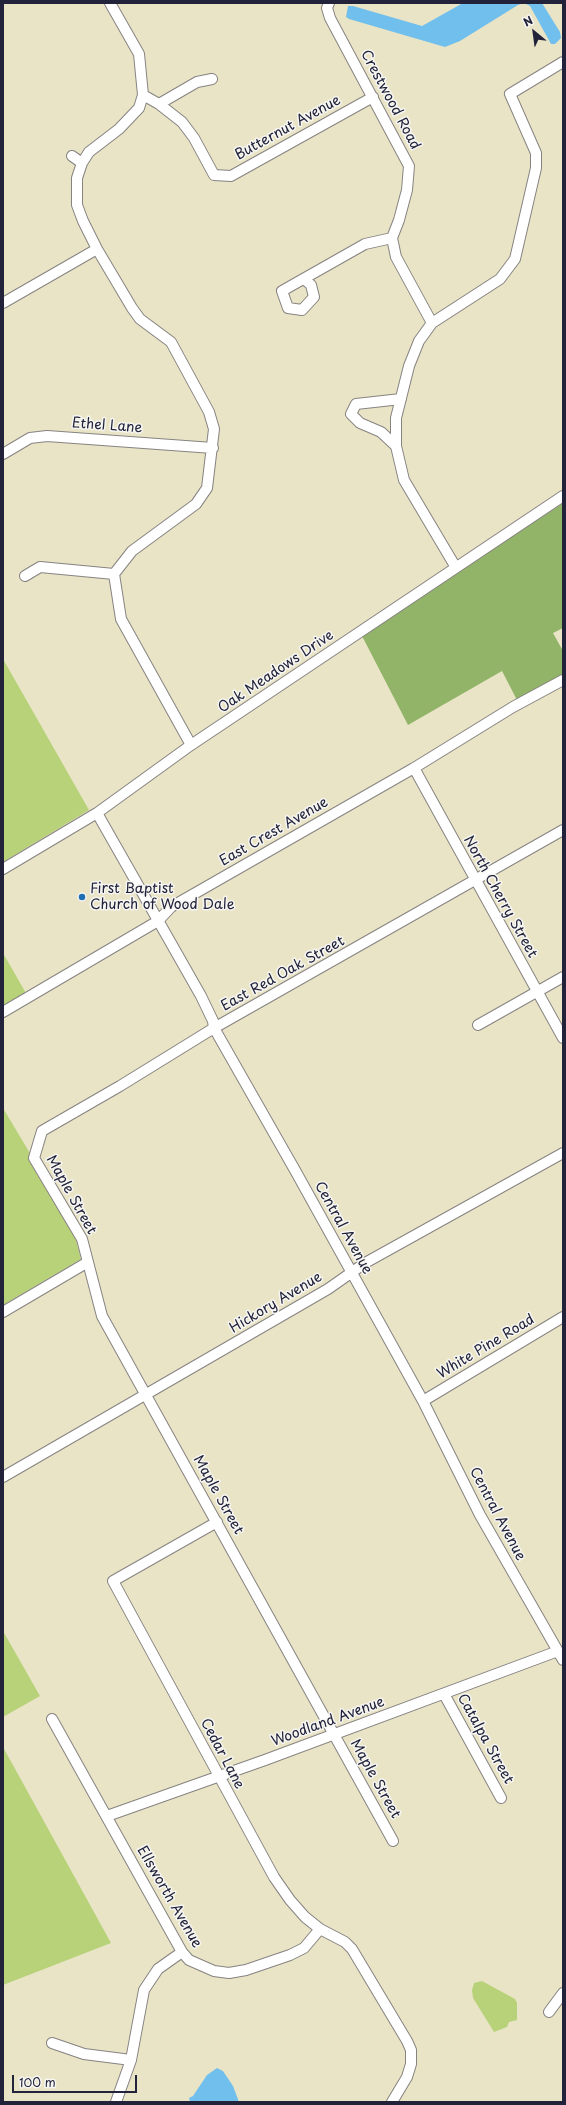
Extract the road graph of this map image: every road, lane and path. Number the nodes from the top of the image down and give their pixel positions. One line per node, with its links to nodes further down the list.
1 (110, 3): 5 (street)
2 (329, 3): 6 (street, Crestwood Road)
3 (563, 62): 14 (street)
4 (212, 79): 7 (street)
5 (143, 96): 7 (street); 9 (street)
6 (373, 97): 7 (street, Butternut Avenue); 10 (street, Crestwood Road)
7 (159, 104)
8 (72, 156): 9 (street)
9 (82, 162): 11 (street)
10 (392, 238): 12 (street); 14 (street)
11 (97, 249): 13 (street); 17 (street)
12 (304, 279)
13 (3, 303)
14 (432, 322): 15 (street)
15 (401, 399): 16 (street); 16 (street)
16 (396, 446): 20 (street)
17 (213, 448): 18 (street, Ethel Lane); 21 (street)
18 (3, 454)
19 (563, 496): 20 (street, Oak Meadows Drive)
20 (456, 566): 24 (street, Oak Meadows Drive)
21 (114, 574): 22 (street); 24 (street)
22 (24, 576)
23 (563, 680): 25 (street, East Crest Avenue)
24 (191, 745): 26 (street, Oak Meadows Drive)
25 (414, 768): 29 (street, North Cherry Street); 30 (street, East Crest Avenue)
26 (97, 813): 28 (street, Oak Meadows Drive); 30 (street, Central Avenue)
27 (563, 830): 29 (street, East Red Oak Street)
28 (3, 869)
29 (475, 880): 32 (street, North Cherry Street); 35 (street, East Red Oak Street)
30 (158, 921): 33 (street, East Crest Avenue); 35 (street, Central Avenue)
31 (563, 977): 32 (street)
32 (537, 992): 34 (street); 36 (street, North Cherry Street)
33 (3, 1012)
34 (478, 1025)
35 (214, 1028): 38 (street, East Red Oak Street); 40 (street, Central Avenue)
36 (563, 1038)
37 (563, 1153): 40 (street, Hickory Avenue)
38 (34, 1158): 39 (street, Maple Street)
39 (88, 1262): 41 (street); 43 (street, Maple Street)
40 (352, 1274): 43 (street, Hickory Avenue); 44 (street, Central Avenue)
41 (3, 1312)
42 (563, 1317): 44 (street, White Pine Road)
43 (146, 1395): 45 (street, Hickory Avenue); 46 (street, Maple Street)
44 (423, 1401): 47 (street, Central Avenue)
45 (3, 1477)
46 (217, 1522): 50 (street, Maple Street); 51 (street, Cedar Lane)
47 (560, 1656): 48 (street, Woodland Avenue)
48 (444, 1694): 50 (street, Woodland Avenue); 52 (street, Catalpa Street)
49 (52, 1720): 53 (street, Ellsworth Avenue)
50 (334, 1734): 51 (street, Woodland Avenue); 54 (street, Maple Street)
51 (218, 1776): 53 (street, Woodland Avenue); 55 (street, Cedar Lane)
52 (501, 1798)
53 (107, 1816): 56 (street, Ellsworth Avenue)
54 (393, 1841)
55 (320, 1929): 56 (street, Ellsworth Avenue); 62 (street, Cedar Lane)
56 (182, 1952): 60 (street)
57 (563, 1993): 58 (street)
58 (549, 2012)
59 (52, 2043): 60 (street)
60 (131, 2060): 61 (street)
61 (116, 2102)
62 (392, 2102)

